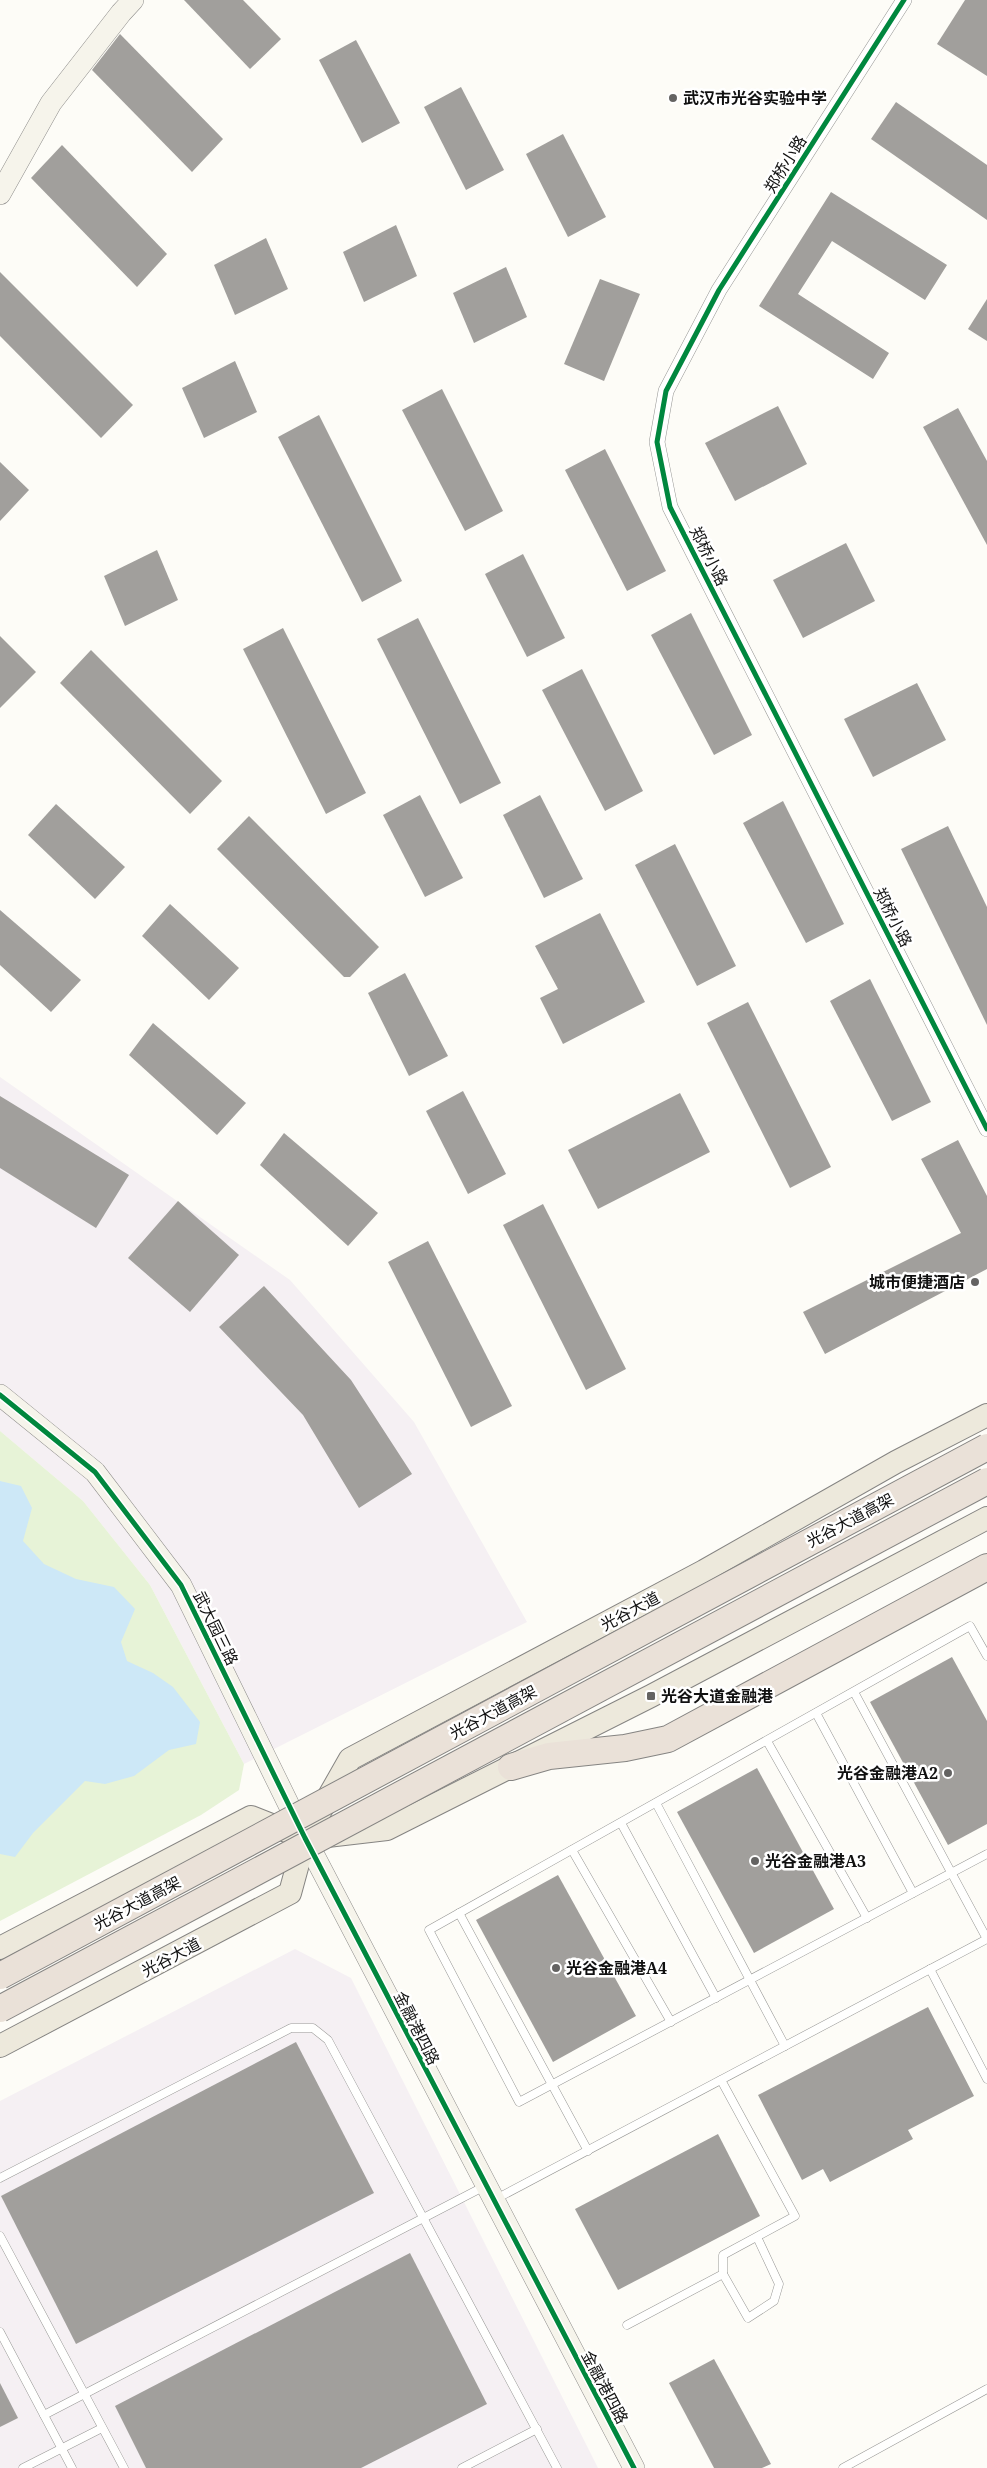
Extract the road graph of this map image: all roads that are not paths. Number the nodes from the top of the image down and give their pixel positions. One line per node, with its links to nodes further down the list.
1 (133, 0): 3 (street)
2 (904, 0): 4 (street, 郑桥小路)
3 (2, 186)
4 (987, 1129)
5 (0, 1395): 18 (street, 武大园三路)
6 (987, 1415): 18 (main road, 光谷大道)
7 (987, 1447): 27 (highway, 光谷大道高架, bridge)
8 (987, 1481): 30 (highway, 光谷大道高架, bridge)
9 (987, 1518): 15 (main road)
10 (987, 1567): 15 (highway)
11 (987, 1656): 12 (lane)
12 (854, 1692): 13 (lane); 21 (lane)
13 (816, 1713): 14 (lane); 22 (lane)
14 (767, 1741): 16 (lane); 24 (lane)
15 (511, 1767): 18 (main road)
16 (656, 1803): 17 (lane); 28 (lane)
17 (621, 1823): 19 (lane); 29 (lane)
18 (305, 1838): 25 (main road); 32 (main road, 光谷大道); 39 (street, 金融港四路)
19 (572, 1850): 23 (lane); 31 (lane)
20 (987, 1854): 21 (lane)
21 (952, 1872): 22 (lane); 26 (lane)
22 (913, 1893): 24 (lane)
23 (459, 1913): 36 (lane); 36 (lane)
24 (867, 1918): 28 (lane)
25 (0, 1948)
26 (930, 1969): 33 (lane); 34 (lane)
27 (0, 1976)
28 (750, 1980): 29 (lane); 33 (lane)
29 (716, 1998): 31 (lane)
30 (0, 2009)
31 (671, 2022): 36 (lane)
32 (0, 2046)
33 (785, 2046): 35 (lane)
34 (987, 2079)
35 (721, 2080): 37 (lane); 42 (lane)
36 (552, 2085): 37 (lane)
37 (588, 2151): 39 (lane)
38 (0, 2178): 40 (lane)
39 (489, 2193): 40 (lane); 57 (street, 金融港四路)
40 (424, 2218): 47 (lane); 50 (lane)
41 (0, 2236): 47 (lane)
42 (757, 2237): 43 (lane); 43 (lane)
43 (723, 2274): 44 (lane)
44 (627, 2325)
45 (0, 2332): 48 (lane)
46 (987, 2389): 58 (lane)
47 (85, 2395): 48 (lane); 49 (lane)
48 (44, 2415): 51 (lane)
49 (102, 2428): 51 (lane); 55 (lane)
50 (537, 2429): 52 (lane); 56 (lane)
51 (61, 2448): 53 (lane); 54 (lane)
52 (466, 2467)
53 (23, 2468)
54 (72, 2468)
55 (124, 2468)
56 (557, 2468)
57 (634, 2468)
58 (845, 2468)

